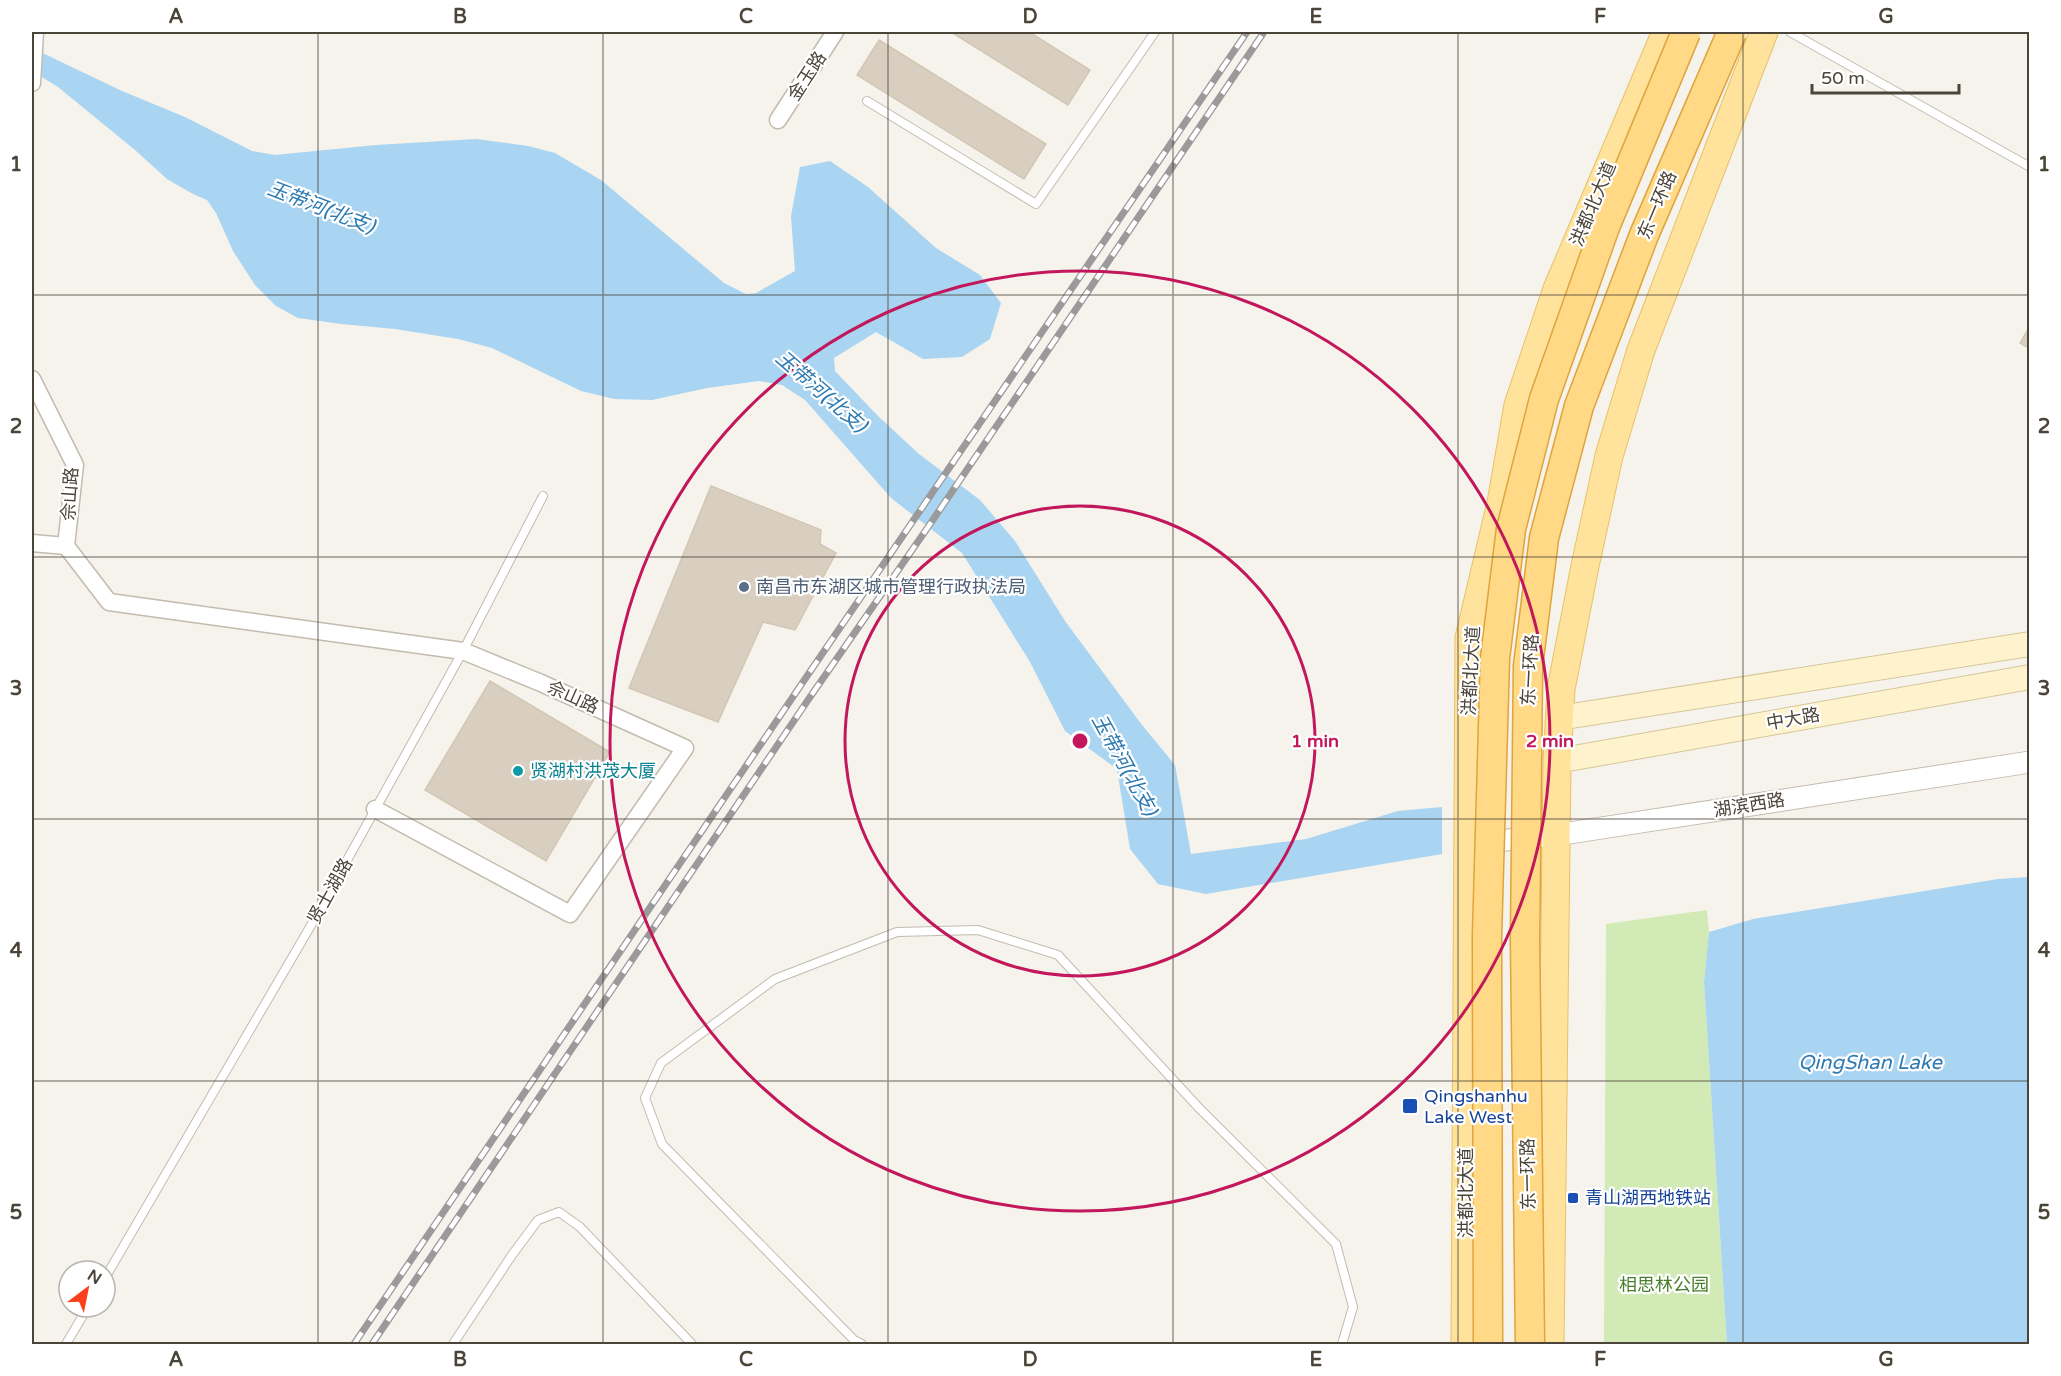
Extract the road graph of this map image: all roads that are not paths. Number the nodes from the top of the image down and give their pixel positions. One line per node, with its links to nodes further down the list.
1 (35, 32): 9 (street)
2 (835, 32): 11 (street, 金玉路)
3 (1155, 32): 10 (lane)
4 (1666, 32): 25 (main road, 洪都北大道)
5 (1686, 32): 26 (highway, 东一环路, bridge)
6 (1732, 32): 37 (highway, 东一环路, bridge)
7 (1764, 32): 20 (main road)
8 (1790, 32): 12 (lane)
9 (32, 83)
10 (867, 101)
11 (778, 120)
12 (2030, 167)
13 (32, 379): 16 (street, 佘山路)
14 (543, 496): 18 (lane, 贤士湖路)
15 (32, 543): 16 (street, 佘山路)
16 (66, 546): 18 (street, 佘山路)
17 (2030, 644): 20 (main road, 中大路)
18 (463, 651): 23 (lane, 贤士湖路); 23 (street, 佘山路)
19 (2030, 676): 21 (main road, 中大路)
20 (1559, 718): 21 (main road)
21 (1557, 761): 24 (main road)
22 (2030, 762): 24 (street, 湖滨西路)
23 (375, 809): 27 (lane, 贤士湖路)
24 (1556, 835): 25 (street, 湖滨西路); 38 (main road)
25 (1467, 844): 34 (main road, 洪都北大道)
26 (1488, 1226): 35 (main road, bridge); 36 (highway, 东一环路, bridge)
27 (116, 1259)
28 (81, 1319): 29 (lane)
29 (66, 1344)
30 (453, 1344): 31 (lane)
31 (692, 1344)
32 (862, 1344): 33 (lane)
33 (1342, 1344)
34 (1465, 1344)
35 (1472, 1344)
36 (1488, 1344)
37 (1530, 1344)
38 (1550, 1344)

